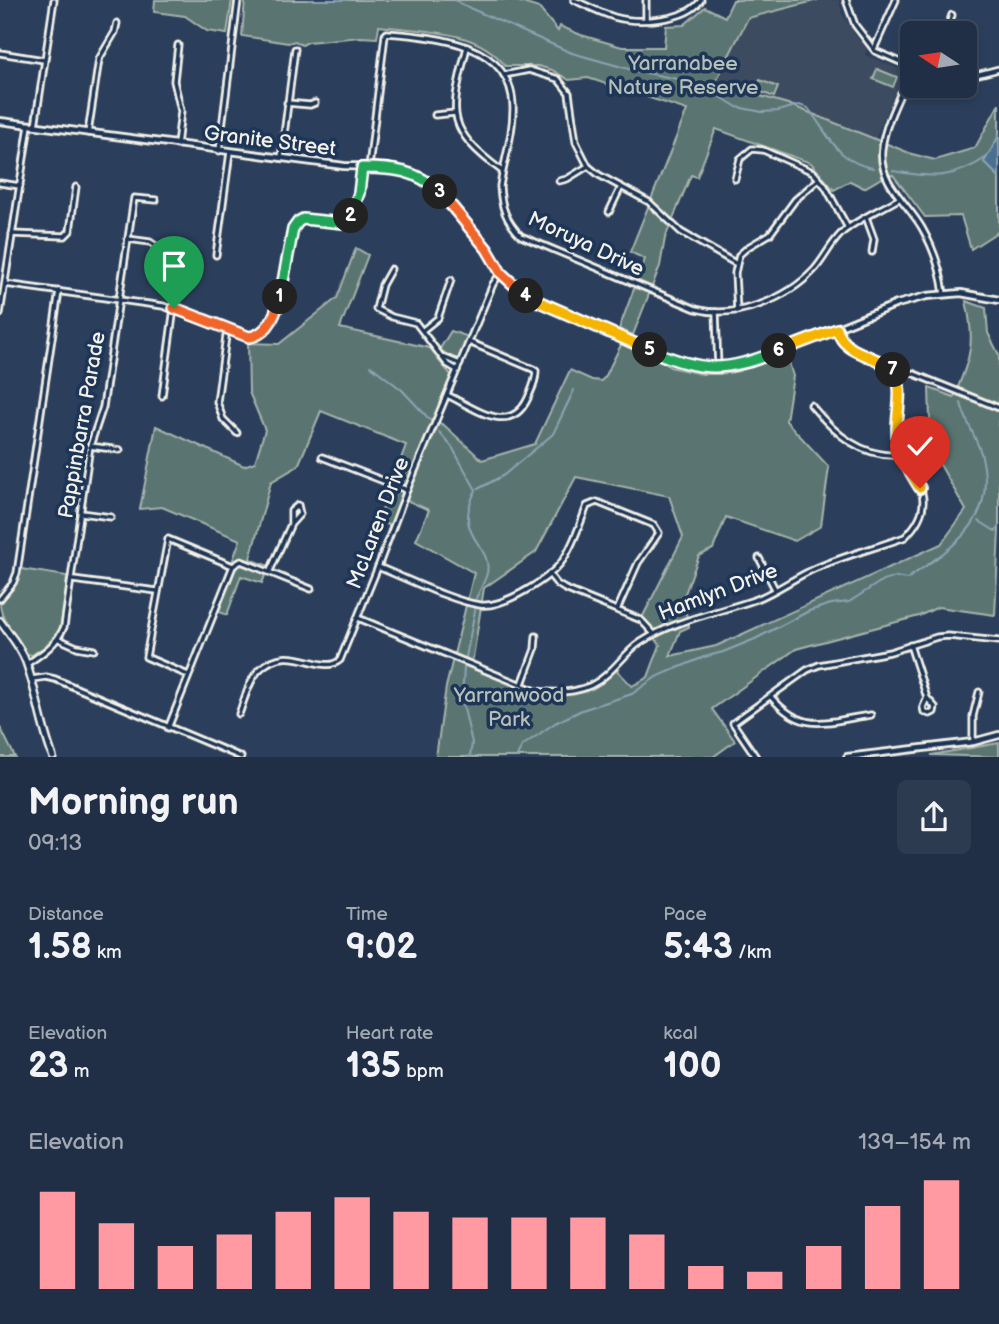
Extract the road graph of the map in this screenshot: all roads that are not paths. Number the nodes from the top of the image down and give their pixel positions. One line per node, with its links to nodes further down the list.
1 (54, 0): 17 (street)
2 (238, 0): 31 (street)
3 (574, 0): 9 (street)
4 (646, 0): 9 (street)
5 (701, 0): 9 (street)
6 (846, 0): 15 (street)
7 (896, 0): 15 (street)
8 (952, 15): 10 (street)
9 (646, 19)
10 (950, 21)
11 (117, 23): 29 (street)
12 (178, 45): 30 (street)
13 (467, 47): 20 (street); 25 (street); 37 (street)
14 (295, 49): 23 (street)
15 (874, 49): 18 (street)
16 (0, 53): 17 (street)
17 (44, 60): 28 (street)
18 (900, 62)
19 (999, 69): 21 (street)
20 (504, 75): 34 (street); 38 (street, Moruya Drive)
21 (977, 76)
22 (900, 98): 47 (street)
23 (287, 103): 24 (street); 33 (street)
24 (315, 103)
25 (455, 113): 26 (street); 38 (street)
26 (435, 115)
27 (0, 121): 28 (street, Granite Street)
28 (32, 126): 29 (street, Granite Street); 44 (street)
29 (88, 133): 30 (street, Granite Street)
30 (177, 145): 31 (street, Granite Street)
31 (219, 151): 32 (street, Granite Street)
32 (230, 152): 33 (street, Granite Street); 56 (street)
33 (281, 158): 35 (street, Granite Street)
34 (588, 166): 42 (street); 46 (street)
35 (355, 167): 36 (street, Granite Street); 39 (street)
36 (362, 168): 37 (street, Granite Street); 39 (street)
37 (369, 168): 59 (street, Granite Street)
38 (502, 171): 68 (street, Moruya Drive)
39 (362, 176): 70 (street)
40 (735, 179): 41 (street)
41 (818, 179): 51 (street); 57 (street)
42 (559, 181)
43 (0, 183): 44 (street)
44 (20, 186): 52 (street)
45 (76, 187): 52 (street)
46 (621, 187): 49 (street); 57 (street)
47 (900, 198): 50 (street, Moruya Drive); 63 (street)
48 (156, 200): 53 (street, Pappinbarra Parade)
49 (609, 212)
50 (866, 218): 51 (street, Moruya Drive); 55 (street)
51 (848, 228): 67 (street, Moruya Drive)
52 (12, 234): 61 (street)
53 (128, 239): 54 (street); 64 (street, Pappinbarra Parade)
54 (156, 246)
55 (872, 252)
56 (216, 255)
57 (736, 263): 67 (street)
58 (391, 269): 72 (street)
59 (501, 273): 73 (street, McLaren Drive); 76 (street, Granite Street)
60 (451, 280): 72 (street)
61 (5, 284): 62 (street); 69 (street)
62 (59, 291): 64 (street); 101 (street)
63 (944, 294): 65 (street, Granite Street); 71 (street, Granite Street)
64 (120, 299): 66 (street); 84 (street, Pappinbarra Parade)
65 (999, 300)
66 (174, 308): 70 (street); 80 (street)
67 (737, 310): 68 (street, Moruya Drive)
68 (716, 313): 76 (street)
69 (0, 314)
70 (228, 329): 83 (street)
71 (837, 329): 76 (street, Granite Street); 78 (street)
72 (423, 330): 74 (street)
73 (469, 342): 75 (street, McLaren Drive); 79 (street)
74 (441, 356): 75 (street); 77 (street)
75 (460, 364): 77 (street, McLaren Drive)
76 (718, 368)
77 (457, 370): 79 (street, McLaren Drive)
78 (896, 374): 82 (street); 86 (street, Hamlyn Drive)
79 (447, 395): 88 (street, McLaren Drive)
80 (162, 396)
81 (811, 405): 86 (street)
82 (999, 408)
83 (237, 433)
84 (90, 446): 85 (street); 89 (street, Pappinbarra Parade)
85 (120, 450)
86 (901, 455): 99 (street, Hamlyn Drive)
87 (322, 457): 88 (street)
88 (407, 490): 94 (street, McLaren Drive)
89 (81, 513): 90 (street); 97 (street, Pappinbarra Parade)
90 (111, 517)
91 (291, 524): 91 (street); 95 (street)
92 (759, 558): 99 (street)
93 (233, 566): 95 (street); 100 (street); 112 (street)
94 (378, 567): 96 (street); 103 (street, McLaren Drive)
95 (270, 571): 98 (street)
96 (549, 574): 102 (street); 102 (street)
97 (73, 580): 100 (street); 107 (street, Pappinbarra Parade)
98 (311, 589)
99 (775, 589): 105 (street, Hamlyn Drive)
100 (158, 591): 112 (street)
101 (0, 599)
102 (617, 610): 105 (street)
103 (358, 618): 114 (street, Hamlyn Drive); 118 (street, McLaren Drive)
104 (0, 621): 111 (main road)
105 (654, 634): 114 (street, Hamlyn Drive)
106 (536, 636): 114 (street)
107 (59, 639): 110 (street); 111 (street)
108 (999, 641): 109 (street)
109 (909, 645): 116 (street); 117 (street)
110 (94, 650)
111 (27, 664): 113 (main road)
112 (188, 675): 120 (street)
113 (30, 679): 120 (street); 124 (main road)
114 (522, 684)
115 (979, 692): 122 (street)
116 (771, 697): 119 (street); 126 (street)
117 (928, 698): 117 (street)
118 (239, 714)
119 (871, 715)
120 (168, 728): 125 (street)
121 (999, 735): 122 (street)
122 (973, 742): 123 (street)
123 (900, 754): 127 (street)
124 (53, 757)
125 (241, 757)
126 (755, 757)
127 (847, 757)

